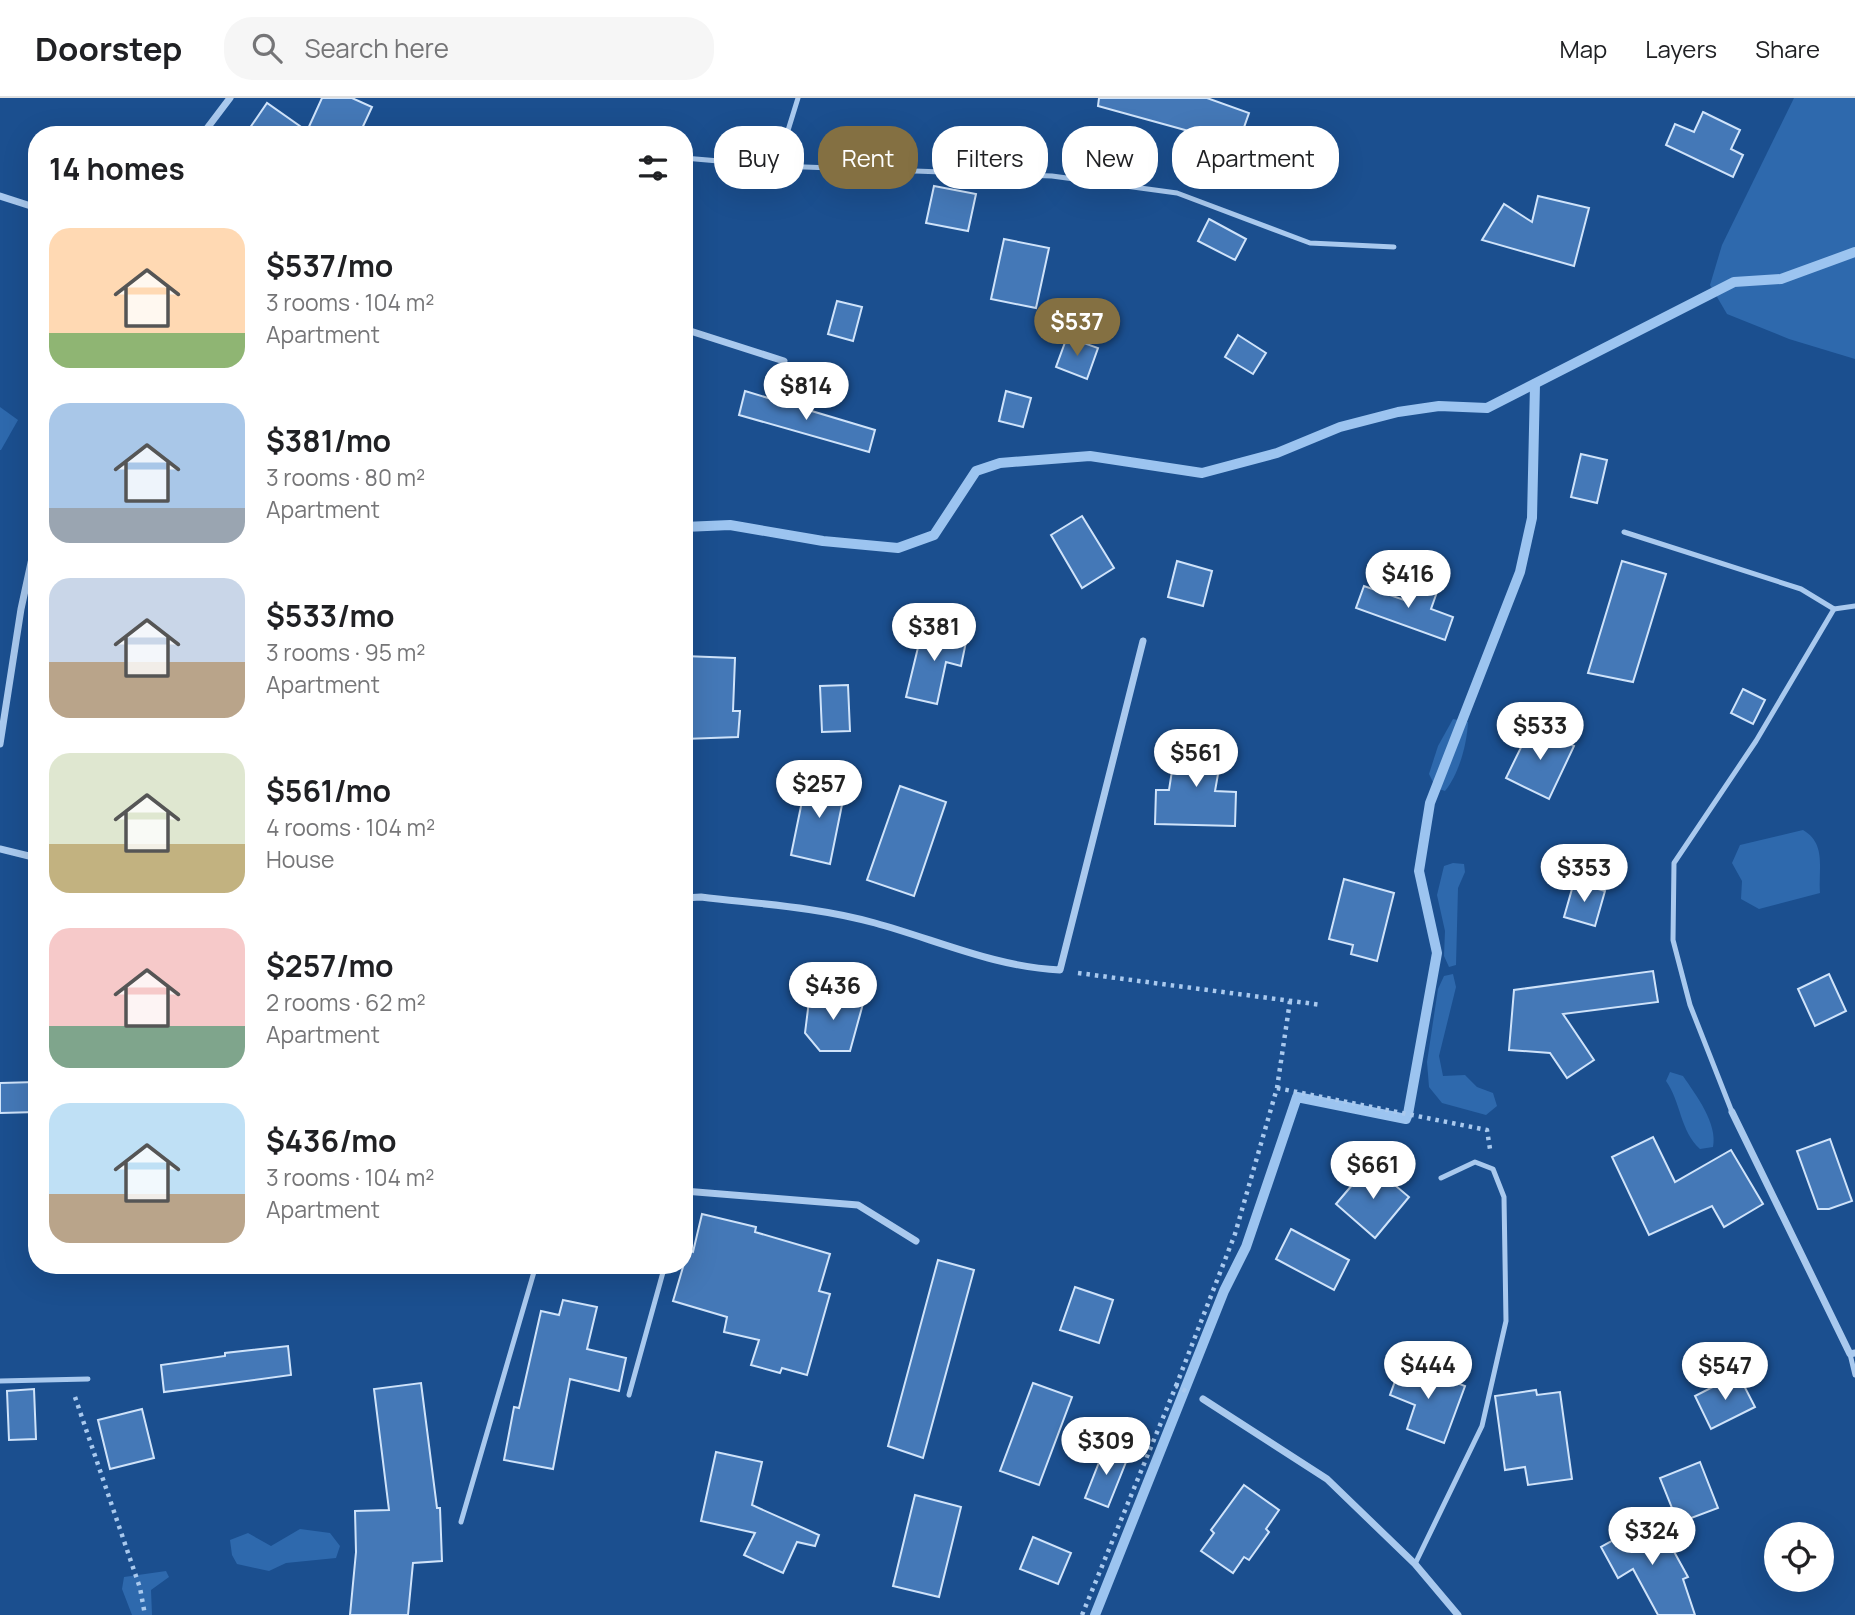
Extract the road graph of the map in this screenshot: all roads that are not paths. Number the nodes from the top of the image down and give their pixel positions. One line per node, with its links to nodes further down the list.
1 (230, 98): 3 (street)
2 (798, 98): 4 (lane)
3 (209, 126)
4 (789, 126)
5 (693, 159): 6 (lane)
6 (714, 161)
7 (804, 167): 10 (lane)
8 (0, 196): 9 (street)
9 (28, 205)
10 (1394, 247)
11 (693, 332): 12 (street)
12 (784, 361)
13 (1623, 532): 16 (lane)
14 (28, 577): 18 (street)
15 (1855, 606): 16 (lane)
16 (1834, 609): 22 (lane)
17 (1143, 641): 21 (street)
18 (0, 744)
19 (0, 849): 20 (street)
20 (28, 856)
21 (693, 897)
22 (1732, 1112): 28 (street)
23 (1441, 1178): 35 (lane)
24 (693, 1193): 25 (street)
25 (916, 1241)
26 (533, 1274): 34 (lane)
27 (662, 1274): 32 (lane)
28 (1853, 1354): 29 (lane)
29 (1855, 1375)
30 (88, 1379): 31 (lane)
31 (0, 1381)
32 (629, 1395)
33 (1203, 1399): 35 (street)
34 (461, 1522)
35 (1415, 1564): 36 (street)
36 (1458, 1615)

